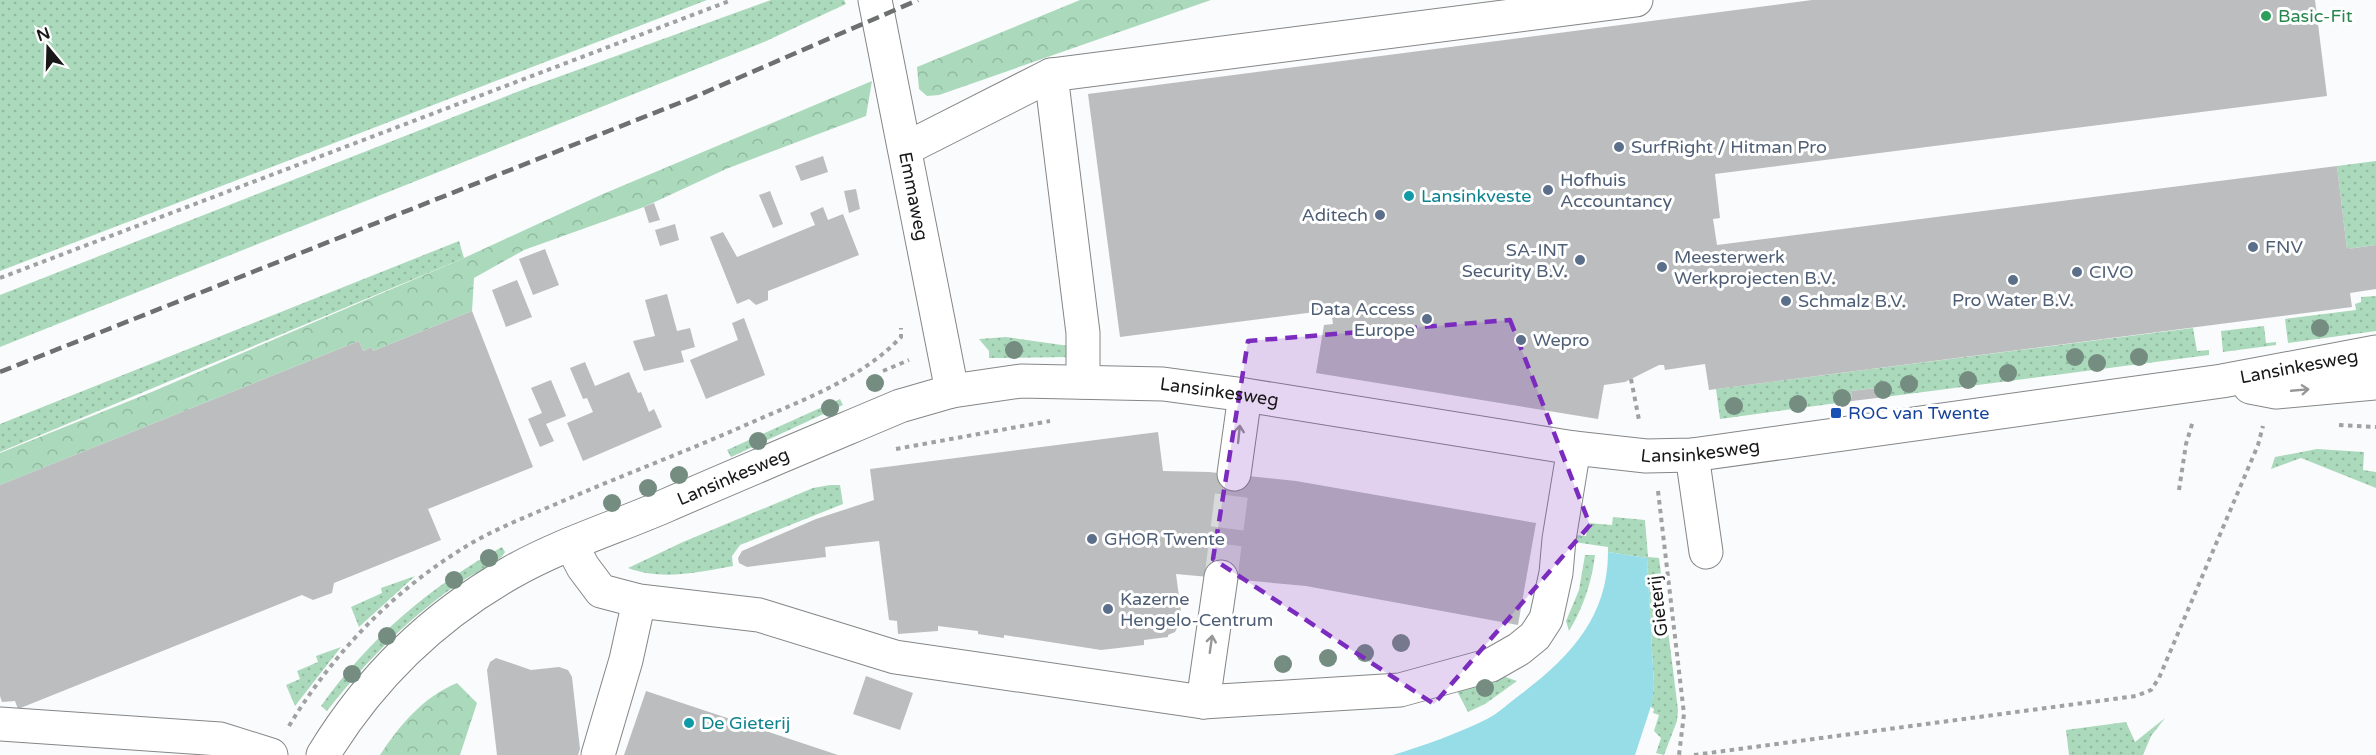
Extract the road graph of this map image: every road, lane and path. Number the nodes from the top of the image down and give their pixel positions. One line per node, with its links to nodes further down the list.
1 (732, 0): 6 (path)
2 (875, 0): 5 (main road, Emmaweg)
3 (1636, 0): 4 (main road)
4 (1051, 75): 5 (main road); 10 (main road)
5 (905, 149): 12 (main road, Emmaweg)
6 (0, 278)
7 (901, 319): 29 (path)
8 (2376, 352): 9 (main road, Lansinkesweg)
9 (2222, 381): 11 (main road, Lansinkesweg, one-way to 11); 19 (main road, Lansinkesweg)
10 (1083, 382): 12 (main road, Lansinkesweg); 13 (main road, Lansinkesweg)
11 (2376, 383)
12 (952, 391): 23 (main road, Lansinkesweg)
13 (1245, 395): 18 (main road, Lansinkesweg); 21 (main road, one-way to 13)
14 (2196, 411): 22 (path)
15 (1052, 421): 17 (path)
16 (2263, 424): 34 (path)
17 (961, 437)
18 (1574, 448): 20 (main road, Lansinkesweg); 27 (main road)
19 (1692, 455): 20 (main road, Lansinkesweg); 24 (main road)
20 (1646, 456): 33 (path, Gieterij)
21 (1234, 474)
22 (2180, 490)
23 (571, 544): 26 (main road); 31 (main road, Lansinkesweg)
24 (1706, 552)
25 (1221, 577): 27 (main road, one-way to 25)
26 (639, 601): 27 (main road); 32 (main road)
27 (1203, 702)
28 (0, 724): 30 (main road)
29 (288, 727)
30 (271, 755)
31 (323, 755)
32 (598, 755)
33 (1679, 755)
34 (1694, 755)

